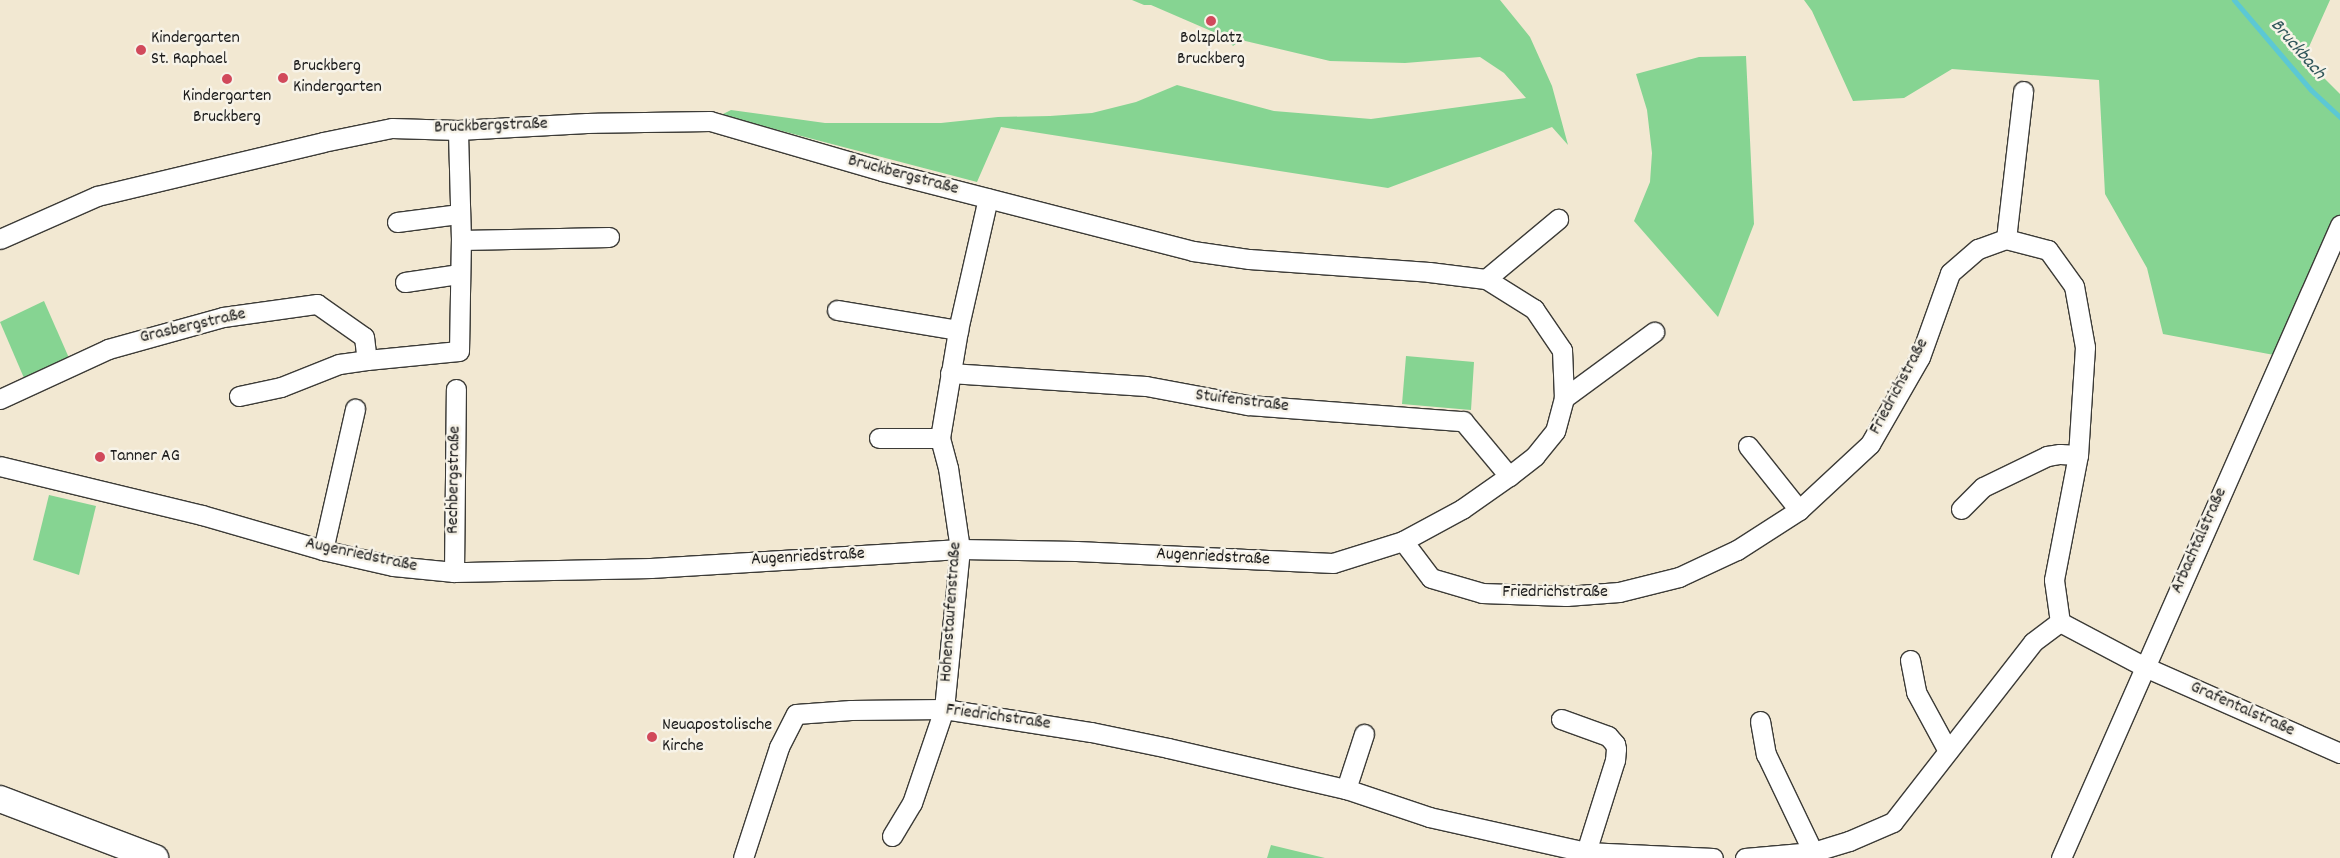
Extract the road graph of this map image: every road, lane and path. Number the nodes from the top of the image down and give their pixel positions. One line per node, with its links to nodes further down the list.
1 (2023, 91): 10 (street)
2 (458, 130): 3 (street, Bruckbergstraße); 4 (street); 9 (street, Bruckbergstraße)
3 (988, 198): 13 (street, Augenriedstraße); 16 (street, Hohenstaufenstraße)
4 (459, 214): 6 (street); 11 (street)
5 (1558, 219): 13 (street)
6 (397, 222)
7 (2340, 225): 39 (street, Arbachtalstraße)
8 (609, 237): 11 (street)
9 (0, 239)
10 (2006, 239): 28 (street); 32 (street, Friedrichstraße)
11 (461, 240): 12 (street)
12 (459, 274): 14 (street); 18 (street)
13 (1486, 279): 22 (street, Augenriedstraße)
14 (406, 282)
15 (837, 310): 16 (street)
16 (958, 330): 19 (street, Hohenstaufenstraße)
17 (1654, 332): 22 (street)
18 (367, 360): 21 (street); 23 (street, Grasbergstraße)
19 (950, 373): 26 (street, Hohenstaufenstraße); 30 (street, Stuifenstraße)
20 (456, 389): 36 (street, Rechbergstraße)
21 (239, 396)
22 (1564, 398): 30 (street, Augenriedstraße)
23 (0, 399)
24 (355, 409): 35 (street)
25 (880, 438): 26 (street)
26 (940, 438): 34 (street, Hohenstaufenstraße)
27 (1748, 446): 32 (street)
28 (2078, 455): 31 (street); 37 (street)
29 (0, 466): 35 (street, Augenriedstraße)
30 (1509, 476): 33 (street, Augenriedstraße)
31 (1960, 509)
32 (1799, 510): 33 (street, Friedrichstraße)
33 (1403, 541): 34 (street, Augenriedstraße)
34 (960, 549): 36 (street, Augenriedstraße); 40 (street, Hohenstaufenstraße)
35 (323, 550): 36 (street, Augenriedstraße)
36 (454, 572)
37 (2060, 622): 39 (street); 44 (street)
38 (1910, 660): 44 (street)
39 (2145, 667): 45 (street, Grafentalstraße); 55 (street, Arbachtalstraße)
40 (944, 709): 46 (street, Friedrichstraße); 48 (street, Hohenstaufenstraße); 52 (street, Friedrichstraße)
41 (1561, 719): 49 (street)
42 (1760, 721): 50 (street)
43 (1364, 734): 46 (street)
44 (1948, 751): 50 (street)
45 (2340, 753)
46 (1346, 789): 49 (street, Friedrichstraße)
47 (0, 799): 51 (main road)
48 (892, 836)
49 (1586, 852): 53 (street, Friedrichstraße)
50 (1813, 852): 54 (street)
51 (155, 858)
52 (743, 858)
53 (1713, 858)
54 (1745, 858)
55 (2061, 858)

